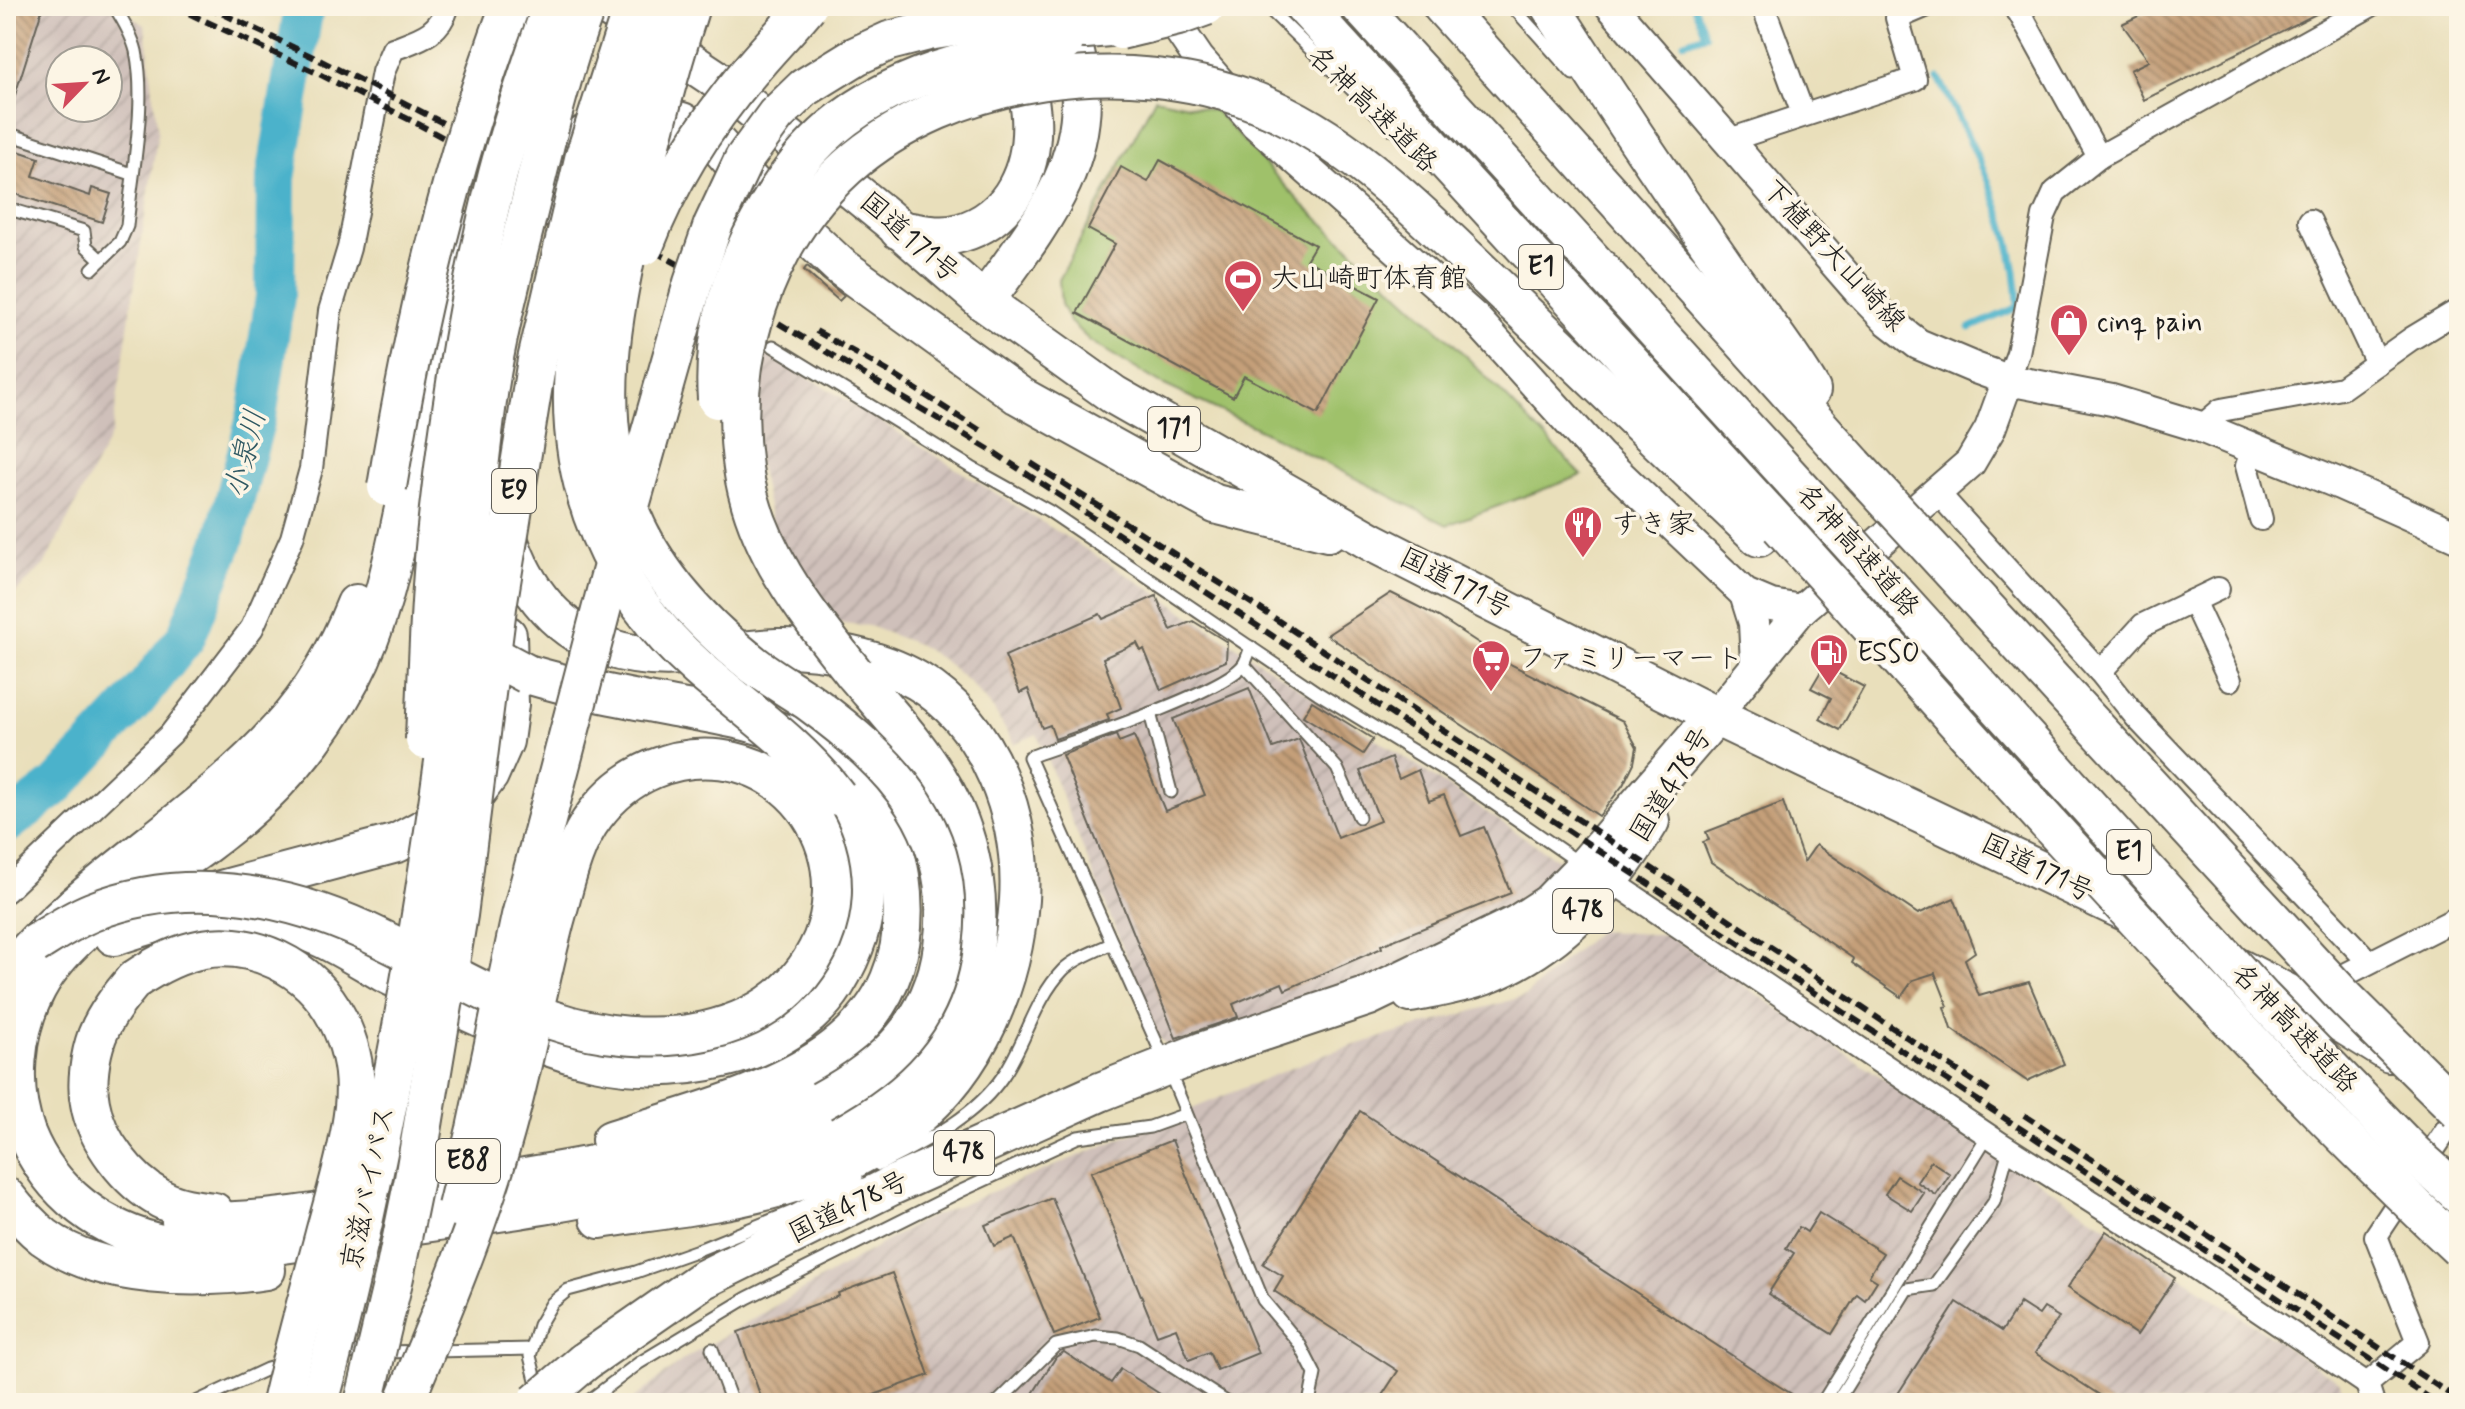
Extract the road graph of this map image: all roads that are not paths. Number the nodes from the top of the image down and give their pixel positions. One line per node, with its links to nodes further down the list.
1 (114, 6): 35 (lane)
2 (448, 6): 73 (street)
3 (586, 6): 80 (highway, E9, bridge)
4 (606, 6): 39 (highway, 国道171号 / 171)
5 (633, 6): 80 (highway, E9, bridge)
6 (656, 6): 75 (highway, bridge)
7 (690, 6): 52 (highway, bridge)
8 (807, 6): 52 (highway, bridge)
9 (950, 6): 39 (highway)
10 (1055, 6): 41 (highway)
11 (1206, 6): 25 (highway, bridge)
12 (1266, 6): 31 (lane, 名神高速道路)
13 (1304, 6): 44 (highway, 名神高速道路 / E1)
14 (1360, 6): 91 (highway, 名神高速道路 / E1, bridge)
15 (1442, 6): 51 (highway, 名神高速道路 / E1)
16 (1512, 6): 27 (lane)
17 (1550, 6): 33 (highway)
18 (1611, 6): 32 (street, 下植野大山崎線)
19 (1763, 6): 29 (street)
20 (1925, 6): 23 (street)
21 (2013, 6): 34 (street)
22 (2366, 7): 34 (street)
23 (1895, 12): 29 (street)
24 (530, 15): 47 (highway); 77 (highway, bridge); 80 (highway, bridge)
25 (1154, 15): 59 (street); 66 (highway, bridge); 106 (highway, E88, bridge)
26 (588, 43): 40 (highway)
27 (1582, 83)
28 (1592, 94): 33 (lane)
29 (1803, 114): 32 (street)
30 (6, 133): 35 (lane)
31 (1402, 140)
32 (1726, 141): 46 (street, 下植野大山崎線)
33 (1642, 149): 51 (highway)
34 (2099, 157): 46 (street)
35 (132, 174): 37 (lane)
36 (1470, 206): 44 (lane, 名神高速道路 / E1)
37 (6, 208)
38 (2310, 221): 45 (street)
39 (899, 230): 41 (highway, 国道171号 / 171)
40 (511, 261): 50 (highway); 57 (highway)
41 (984, 302): 57 (highway, 国道171号 / 171)
42 (2459, 310): 45 (street)
43 (773, 346): 62 (lane)
44 (1616, 349): 55 (highway, 名神高速道路 / E1)
45 (2377, 363): 48 (street)
46 (2008, 380): 48 (street, 下植野大山崎線); 53 (street)
47 (423, 423): 89 (highway); 90 (highway, bridge)
48 (2201, 427): 49 (street, 下植野大山崎線)
49 (2253, 448): 54 (street); 56 (street, 下植野大山崎線)
50 (487, 460): 75 (highway); 94 (highway)
51 (1854, 465): 84 (highway, 名神高速道路 / E1, bridge)
52 (616, 469): 86 (highway, bridge)
53 (1937, 492): 61 (street); 65 (street)
54 (2261, 519)
55 (1772, 534): 66 (highway, bridge); 95 (highway, 名神高速道路 / E1, bridge)
56 (2459, 537)
57 (1374, 543): 69 (highway, 国道171号 / 171)
58 (2218, 589): 60 (street)
59 (1745, 594): 61 (street); 63 (street)
60 (2193, 601): 65 (street); 67 (street)
61 (1801, 610): 63 (street)
62 (1251, 647): 64 (lane); 72 (lane)
63 (1756, 664): 69 (street)
64 (1244, 665): 68 (lane); 71 (lane)
65 (2100, 672): 78 (street)
66 (854, 673): 86 (highway)
67 (2230, 680)
68 (1150, 713): 70 (lane); 76 (lane)
69 (1715, 716): 72 (highway, 国道478号 / 478); 81 (highway, 国道171号 / 171)
70 (1171, 792)
71 (1359, 817)
72 (1598, 874): 82 (highway, 国道478号 / 478); 87 (street)
73 (6, 891)
74 (2459, 917): 78 (street)
75 (114, 936): 93 (highway)
76 (1112, 943): 82 (lane); 96 (lane)
77 (35, 944): 79 (highway); 106 (highway, bridge)
78 (2369, 962): 81 (street)
79 (6, 976)
80 (422, 984): 104 (highway, 京滋バイパス, bridge); 105 (highway, 京滋バイパス / E88, bridge)
81 (2297, 999): 83 (highway, 国道171号 / 171)
82 (1167, 1066): 85 (lane); 101 (highway, 国道478号 / 478, bridge)
83 (2459, 1094)
84 (2459, 1111): 100 (street)
85 (1186, 1114): 107 (lane); 111 (lane)
86 (823, 1117): 89 (highway); 90 (highway)
87 (1988, 1135): 88 (street); 112 (lane)
88 (2009, 1149): 100 (street); 113 (lane)
89 (681, 1178): 94 (highway)
90 (468, 1187): 93 (highway)
91 (2459, 1194)
92 (6, 1197): 94 (highway)
93 (277, 1217): 103 (highway, bridge)
94 (490, 1235)
95 (2459, 1248)
96 (532, 1349): 98 (lane); 101 (lane)
97 (712, 1349): 108 (lane)
98 (324, 1354)
99 (310, 1357): 102 (lane)
100 (2370, 1393)
101 (545, 1401)
102 (194, 1403)
103 (281, 1403)
104 (319, 1403)
105 (364, 1403)
106 (402, 1403)
107 (586, 1403)
108 (732, 1403)
109 (997, 1403): 110 (lane)
110 (1228, 1403)
111 (1309, 1403)
112 (1822, 1403)
113 (1836, 1403)

